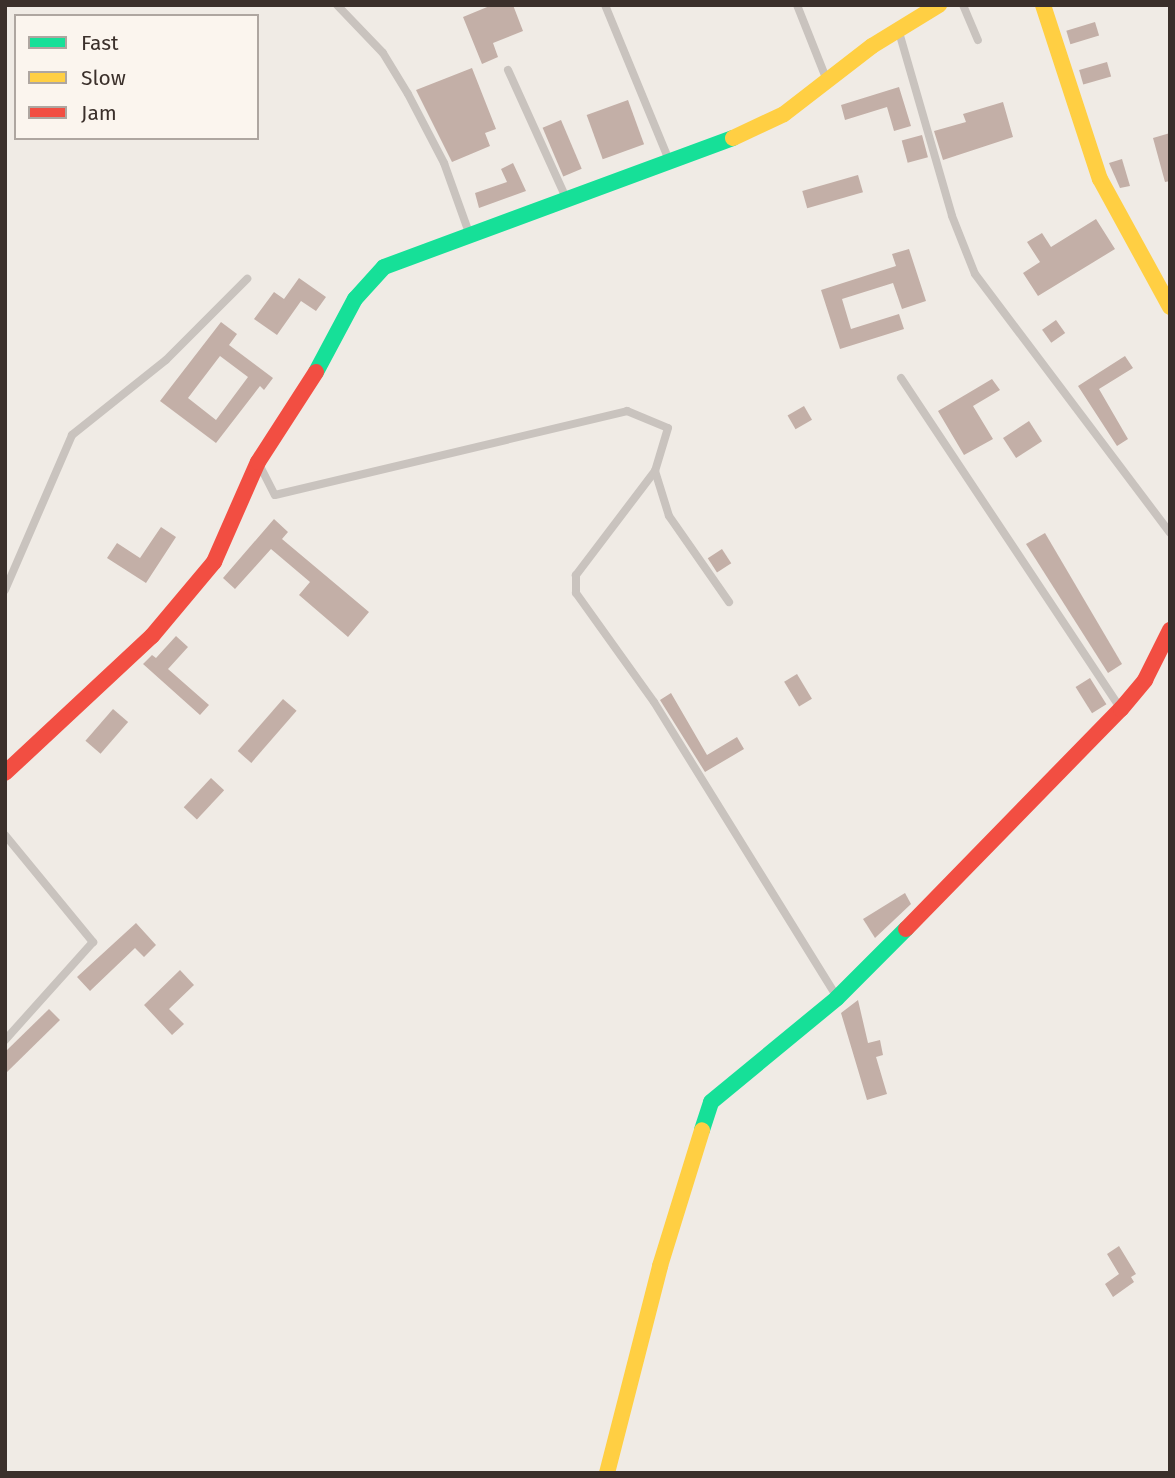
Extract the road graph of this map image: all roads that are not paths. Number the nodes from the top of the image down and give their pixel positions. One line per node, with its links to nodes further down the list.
1 (337, 5): 13 (lane)
2 (605, 5): 11 (lane)
3 (797, 5): 10 (lane)
4 (938, 5): 7 (street)
5 (963, 5): 8 (lane)
6 (1044, 5): 15 (street)
7 (898, 29): 10 (street); 19 (lane)
8 (978, 40)
9 (508, 70): 12 (lane)
10 (827, 81): 11 (street)
11 (670, 161): 12 (street)
12 (566, 198): 13 (street)
13 (469, 233): 17 (street)
14 (247, 279): 20 (lane)
15 (1170, 307)
16 (901, 378): 23 (lane)
17 (258, 463): 18 (lane); 24 (street)
18 (655, 471): 21 (lane); 26 (lane)
19 (1170, 533)
20 (5, 590)
21 (729, 602)
22 (1170, 631): 23 (street)
23 (1121, 709): 26 (street)
24 (5, 773)
25 (5, 835): 27 (lane)
26 (837, 998): 28 (street)
27 (5, 1040)
28 (607, 1473)

